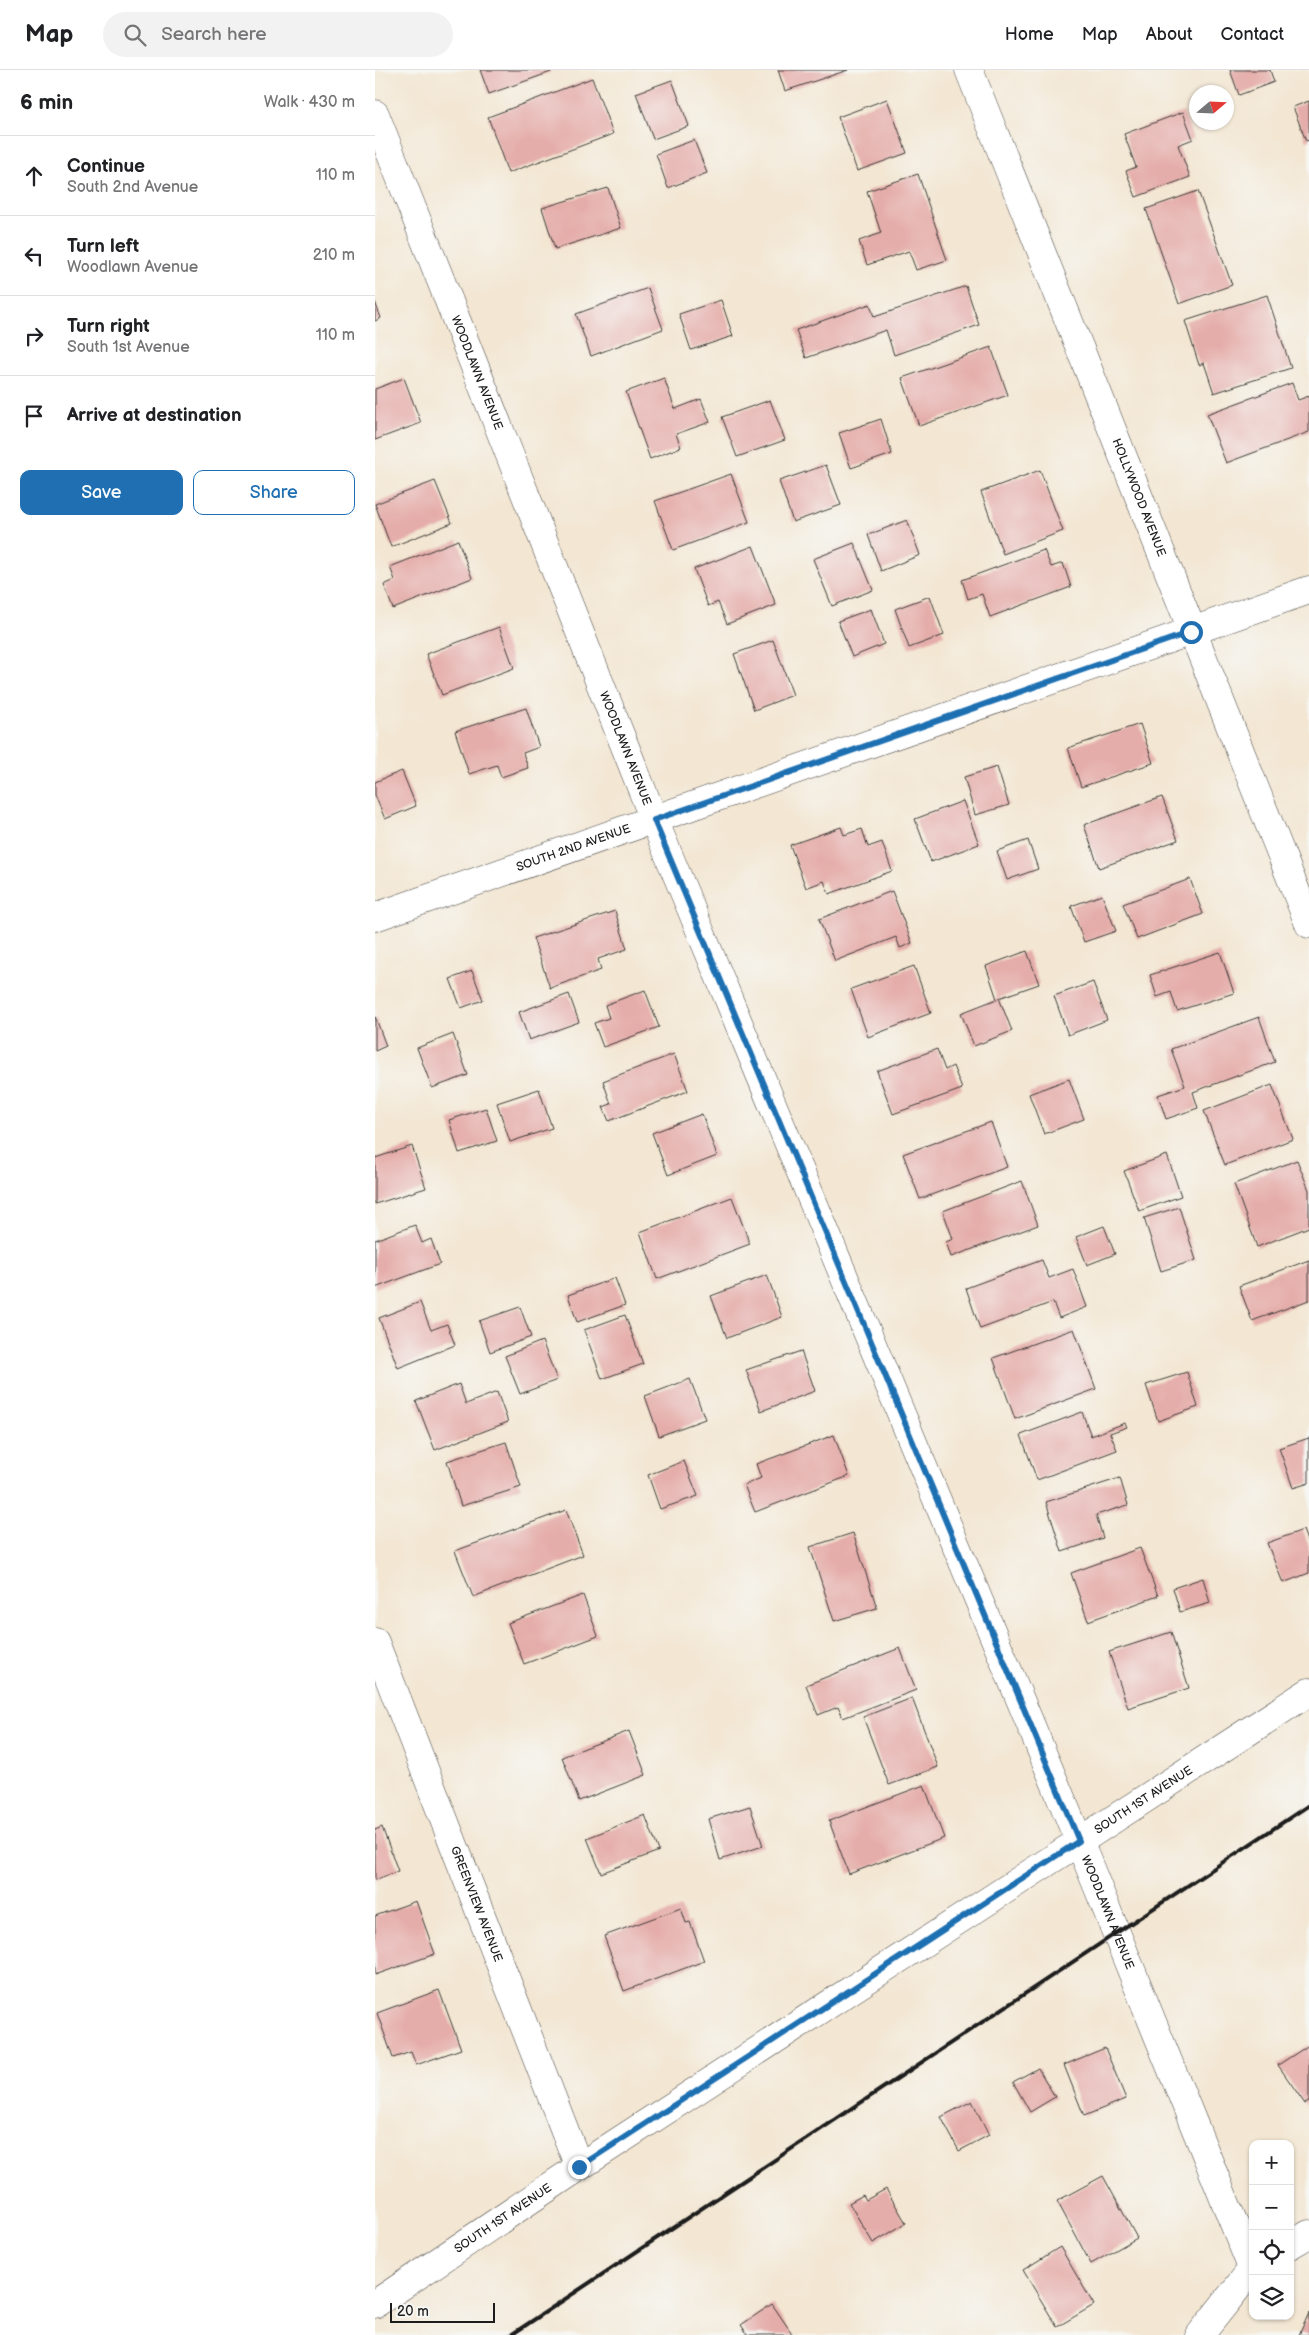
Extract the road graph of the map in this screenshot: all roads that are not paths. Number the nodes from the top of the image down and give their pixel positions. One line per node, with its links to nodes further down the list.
1 (969, 70): 4 (street, HOLLYWOOD AVENUE)
2 (375, 114): 5 (street, WOODLAWN AVENUE)
3 (1309, 590): 4 (street, SOUTH 2ND AVENUE)
4 (1191, 632): 5 (street, SOUTH 2ND AVENUE); 7 (street, HOLLYWOOD AVENUE)
5 (654, 820): 6 (street, SOUTH 2ND AVENUE); 10 (street, WOODLAWN AVENUE)
6 (375, 917)
7 (1309, 924)
8 (375, 1642): 11 (street, GREENVIEW AVENUE)
9 (1309, 1692): 10 (street, SOUTH 1ST AVENUE)
10 (1079, 1841): 11 (street, SOUTH 1ST AVENUE); 14 (street, WOODLAWN AVENUE)
11 (579, 2167): 16 (street, SOUTH 1ST AVENUE)
12 (1309, 2234): 13 (street)
13 (1294, 2243)
14 (1249, 2261)
15 (1249, 2272): 17 (street)
16 (375, 2304)
17 (1200, 2335)

